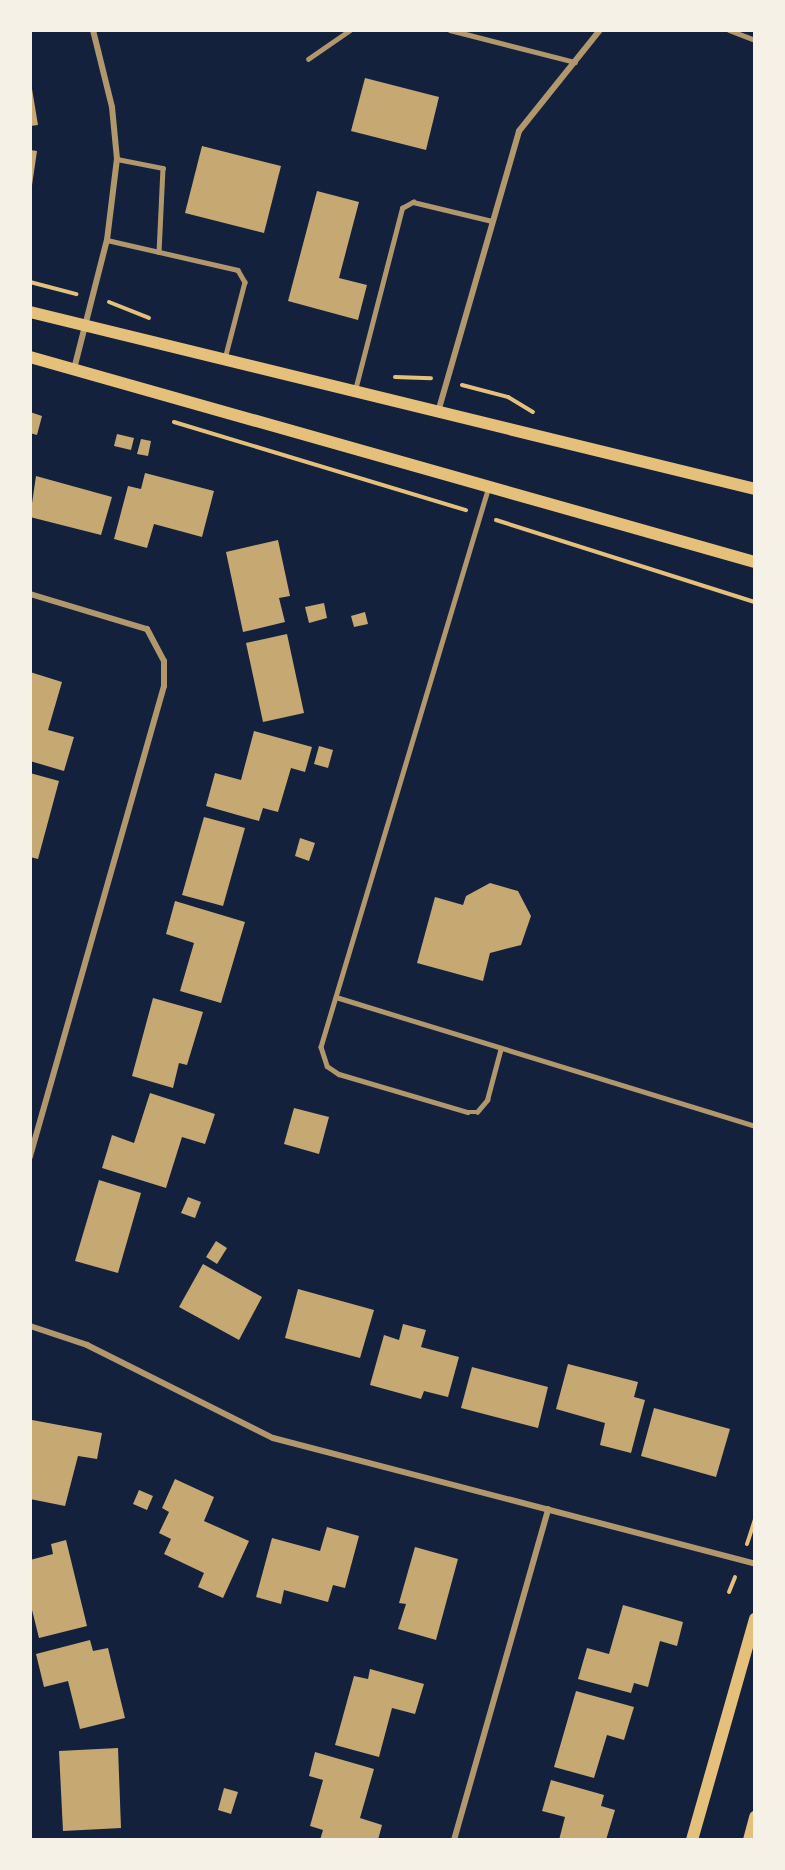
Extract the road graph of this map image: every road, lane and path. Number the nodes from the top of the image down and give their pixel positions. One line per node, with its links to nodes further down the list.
1 (93, 30): 9 (street)
2 (350, 30): 7 (lane)
3 (450, 30): 8 (lane)
4 (600, 30): 8 (street)
5 (729, 30): 6 (lane)
6 (755, 40)
7 (308, 58)
8 (574, 62): 10 (street)
9 (117, 159): 11 (street); 12 (lane)
10 (492, 221): 18 (lane); 19 (street)
11 (107, 240): 12 (lane); 14 (street)
12 (159, 252): 16 (lane)
13 (30, 312): 14 (main road)
14 (86, 327): 16 (main road); 17 (street)
15 (30, 357): 17 (main road)
16 (224, 361): 18 (main road)
17 (74, 369): 22 (main road)
18 (354, 392): 19 (main road)
19 (438, 412): 21 (main road)
20 (160, 418): 23 (path)
21 (755, 489)
22 (488, 490): 23 (lane); 24 (main road)
23 (480, 514): 26 (path); 27 (lane)
24 (755, 562)
25 (30, 594): 30 (street)
26 (755, 602)
27 (336, 997): 28 (lane); 28 (lane)
28 (500, 1052): 29 (lane)
29 (755, 1126)
30 (30, 1157)
31 (30, 1326): 32 (street)
32 (548, 1509): 34 (street); 39 (street)
33 (755, 1520): 34 (path)
34 (743, 1558): 35 (street)
35 (755, 1564)
36 (755, 1619): 40 (main road)
37 (755, 1817): 38 (main road)
38 (751, 1838)
39 (454, 1840)
40 (692, 1840)

